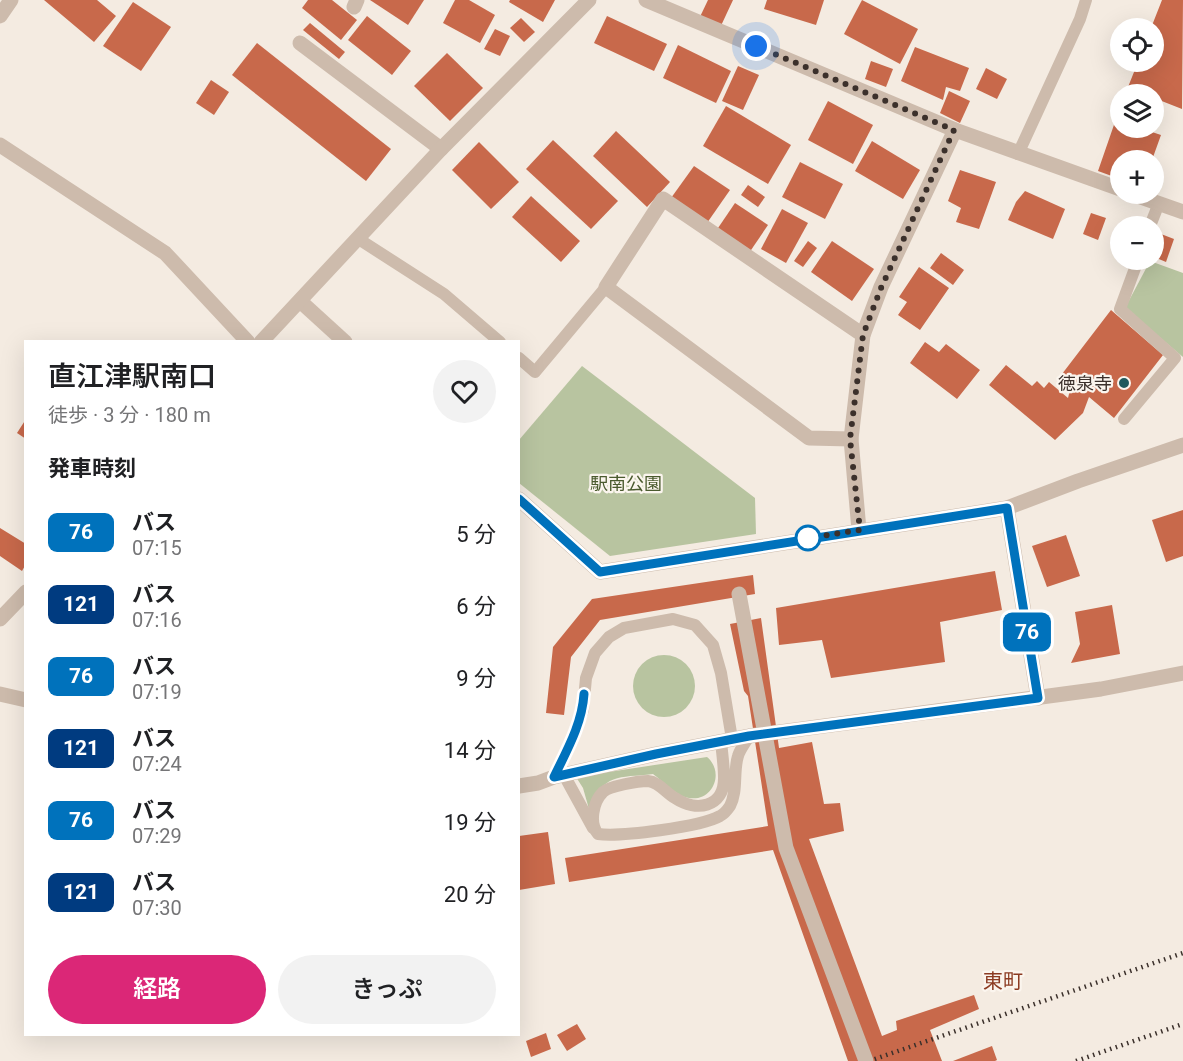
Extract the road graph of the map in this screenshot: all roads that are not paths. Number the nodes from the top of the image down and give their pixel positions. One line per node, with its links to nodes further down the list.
1 (11, 0): 5 (street)
2 (589, 0): 9 (street)
3 (646, 0): 7 (street)
4 (1086, 0): 10 (lane)
5 (0, 16)
6 (300, 43): 9 (street)
7 (954, 130): 10 (street); 18 (street)
8 (0, 145): 19 (street)
9 (441, 149): 14 (street)
10 (1018, 154): 11 (street)
11 (1110, 186)
12 (1162, 204): 13 (street)
13 (1183, 212)
14 (357, 238): 17 (street); 22 (lane)
15 (1134, 270): 24 (lane)
16 (606, 287): 18 (street); 23 (lane); 25 (street)
17 (300, 302): 20 (street); 21 (street)
18 (863, 335): 25 (street)
19 (246, 340)
20 (263, 340)
21 (343, 340)
22 (498, 340)
23 (520, 359)
24 (1124, 419)
25 (850, 439): 29 (street)
26 (1183, 446): 28 (street)
27 (520, 500): 29 (street)
28 (1007, 508): 29 (street); 35 (street)
29 (860, 530)
30 (24, 594): 32 (street)
31 (739, 594): 42 (street, bridge)
32 (0, 619)
33 (1183, 673): 35 (street)
34 (0, 694): 36 (street)
35 (1038, 698): 37 (street)
36 (24, 700)
37 (749, 736): 38 (street); 41 (lane)
38 (727, 740): 39 (street); 39 (lane); 41 (lane)
39 (559, 776): 40 (street); 41 (lane)
40 (520, 786)
41 (594, 828)
42 (866, 1061)

